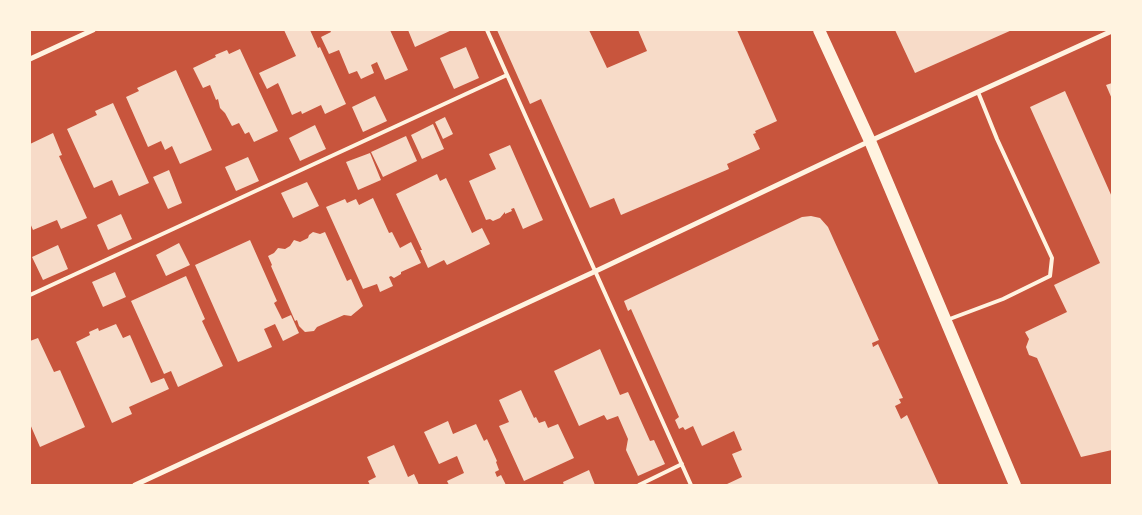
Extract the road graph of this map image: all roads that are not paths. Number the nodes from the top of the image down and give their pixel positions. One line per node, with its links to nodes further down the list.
1 (93, 30): 5 (street)
2 (487, 30): 6 (lane)
3 (819, 30): 8 (main road)
4 (1112, 31): 7 (street)
5 (30, 59)
6 (507, 75): 9 (lane); 10 (lane)
7 (978, 92): 8 (street); 11 (lane)
8 (870, 141): 9 (street); 11 (main road)
9 (596, 272): 12 (lane); 13 (street)
10 (30, 296)
11 (945, 320): 16 (main road)
12 (682, 464): 14 (lane); 15 (lane)
13 (135, 485)
14 (639, 485)
15 (692, 485)
16 (1015, 485)

